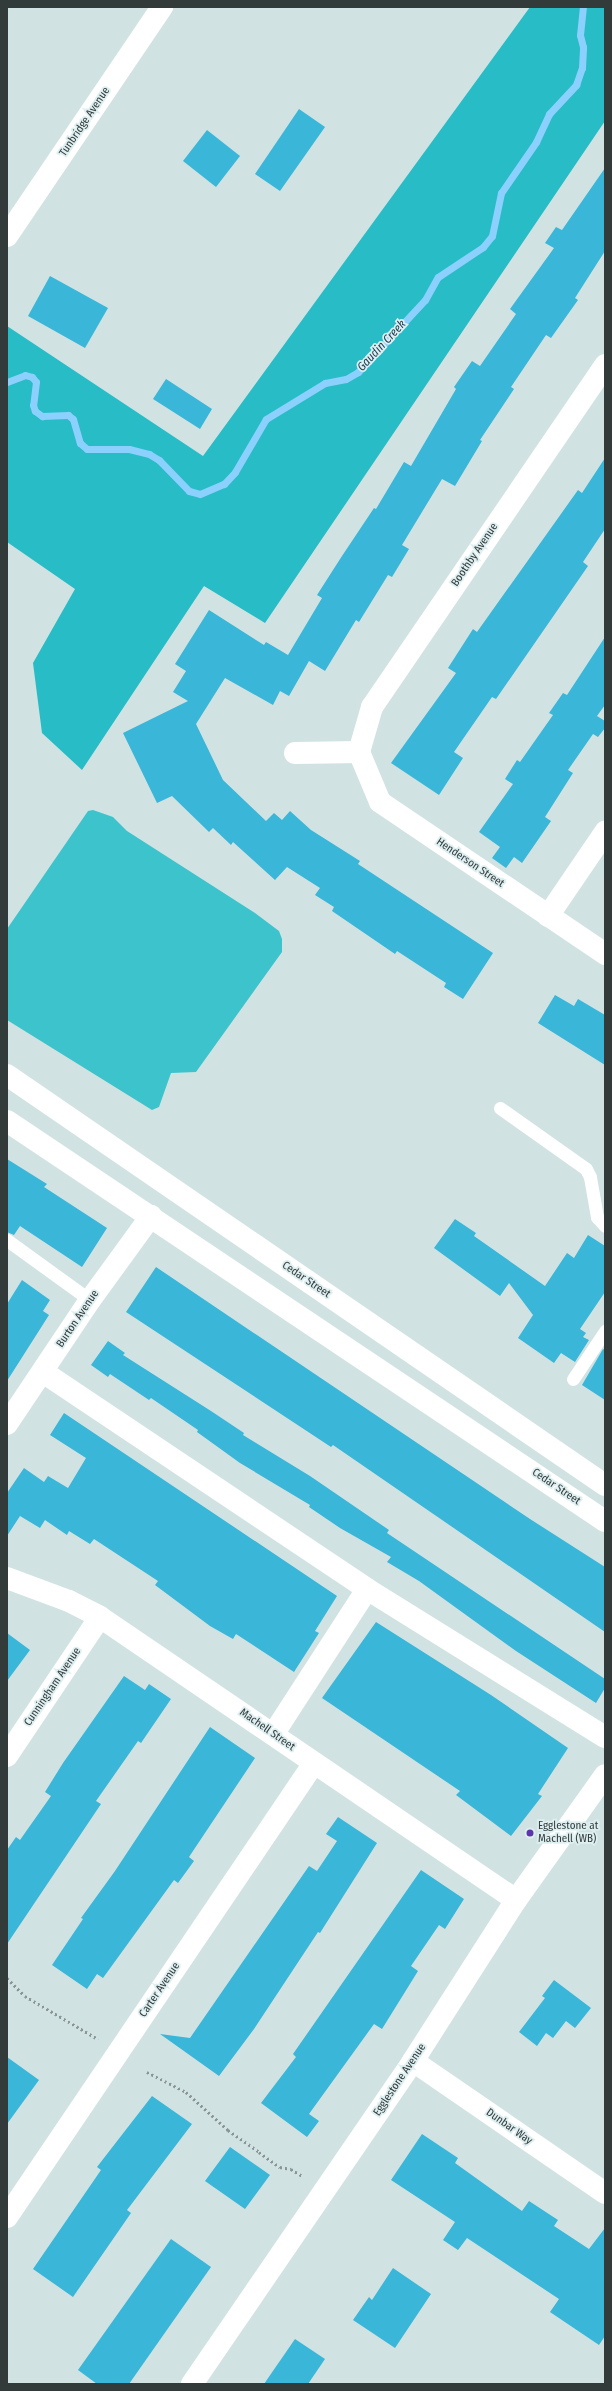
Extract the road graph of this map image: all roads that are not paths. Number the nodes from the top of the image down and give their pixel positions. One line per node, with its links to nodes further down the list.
1 (162, 7): 2 (street, Tunbridge Avenue)
2 (7, 236)
3 (605, 365): 4 (street, Boothby Avenue)
4 (359, 752): 5 (street); 7 (street, Henderson Street)
5 (295, 753)
6 (605, 832): 7 (street)
7 (548, 916): 8 (street, Henderson Street)
8 (605, 954)
9 (7, 1075): 20 (street, Cedar Street)
10 (500, 1108): 13 (lane)
11 (7, 1121): 12 (street, Cedar Street)
12 (151, 1216): 15 (street, Burton Avenue); 21 (street, Cedar Street)
13 (605, 1226)
14 (7, 1240): 15 (lane)
15 (90, 1300): 17 (street, Burton Avenue)
16 (605, 1331): 18 (lane)
17 (43, 1372): 19 (street, Burton Avenue); 23 (street)
18 (573, 1379)
19 (7, 1424)
20 (605, 1485)
21 (605, 1521)
22 (7, 1578): 24 (street, Machell Street)
23 (367, 1589): 25 (street); 26 (street)
24 (100, 1617): 25 (street, Machell Street); 27 (street, Cunningham Avenue)
25 (274, 1733): 28 (street, Machell Street)
26 (605, 1737)
27 (7, 1756)
28 (314, 1763): 30 (street, Machell Street); 33 (street, Carter Avenue)
29 (605, 1775): 30 (street, Egglestone Avenue)
30 (516, 1900): 31 (street, Egglestone Avenue)
31 (414, 2061): 32 (street, Dunbar Way); 34 (street, Egglestone Avenue)
32 (605, 2193)
33 (7, 2217)
34 (192, 2384)

